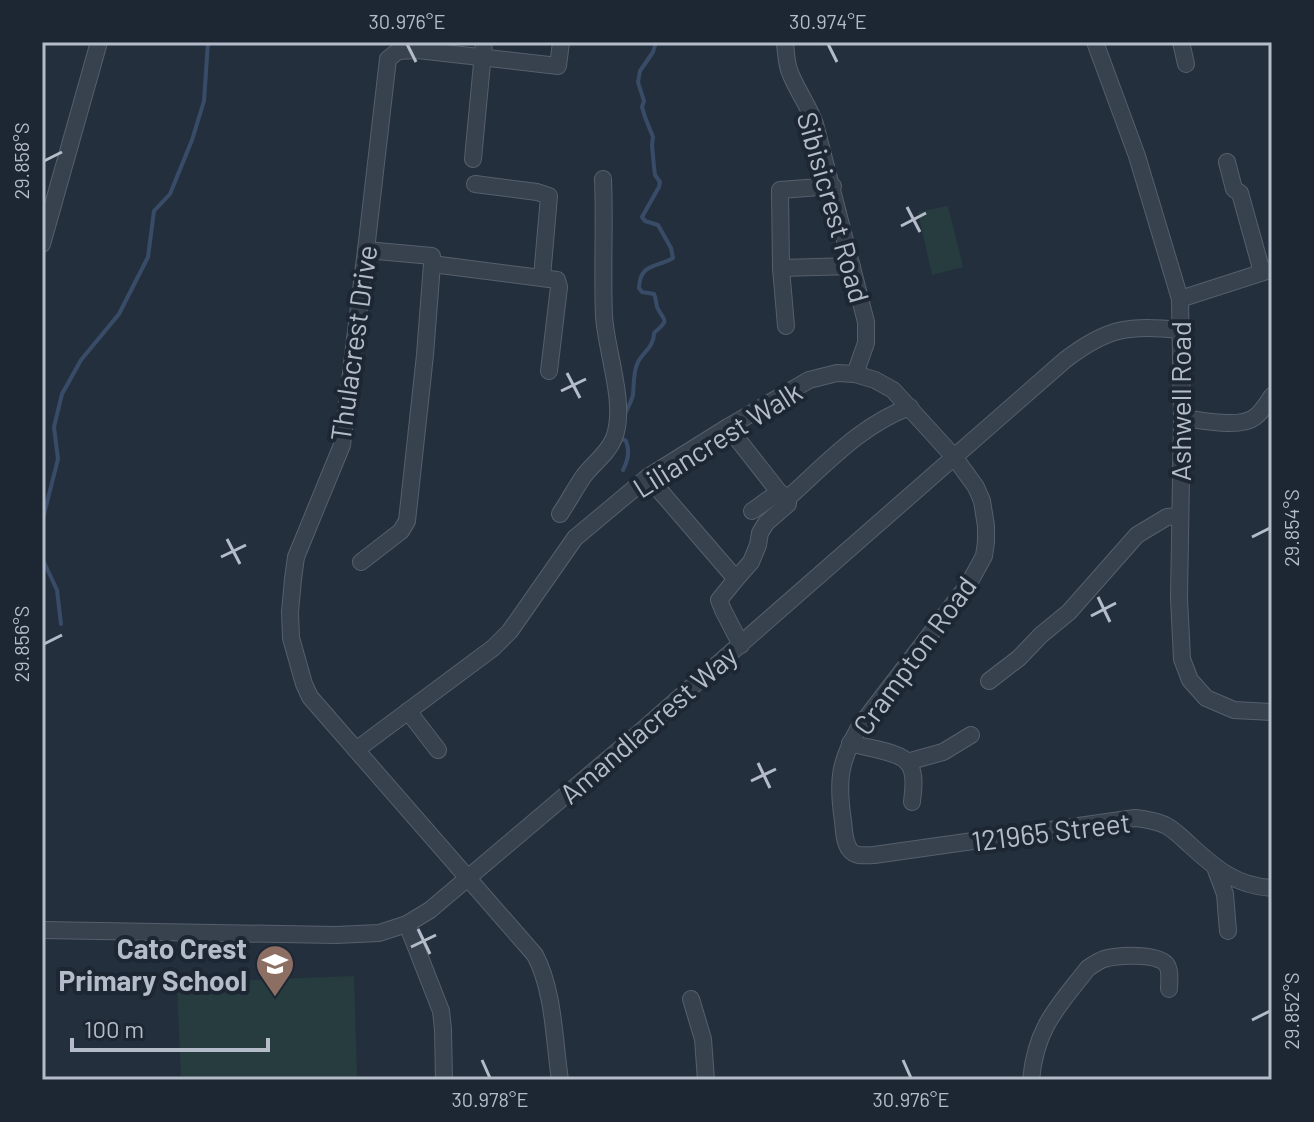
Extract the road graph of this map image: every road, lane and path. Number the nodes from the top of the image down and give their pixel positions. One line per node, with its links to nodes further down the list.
1 (99, 42): 14 (street)
2 (561, 42): 7 (street)
3 (785, 42): 13 (street, Sibisicrest Road)
4 (1095, 42): 21 (street, Ashwell Road)
5 (1181, 42): 8 (street)
6 (418, 46): 7 (street); 15 (street, Thulacrest Drive)
7 (483, 49): 9 (street)
8 (1186, 64)
9 (473, 159)
10 (1227, 162): 19 (street)
11 (603, 179): 34 (street)
12 (475, 184): 20 (street)
13 (833, 186): 17 (street, Sibisicrest Road); 18 (street)
14 (42, 244)
15 (366, 250): 16 (street); 44 (street, Thulacrest Drive)
16 (432, 256)
17 (852, 266): 18 (street); 25 (street, Sibisicrest Road)
18 (781, 268): 22 (street)
19 (1267, 270): 21 (street)
20 (542, 277): 24 (street); 36 (street)
21 (1180, 299): 23 (street, Ashwell Road)
22 (786, 326)
23 (1182, 330): 28 (street, Ashwell Road); 30 (street, Amandlacrest Way)
24 (549, 371)
25 (855, 374): 27 (street, Liliancrest Walk); 29 (street, Liliancrest Walk)
26 (1272, 396): 28 (street)
27 (910, 407): 30 (street, Liliancrest Walk); 32 (street)
28 (1182, 418): 35 (street, Ashwell Road)
29 (728, 427): 31 (street, Liliancrest Walk); 32 (street)
30 (955, 458): 38 (street, Amandlacrest Way); 43 (street, Crampton Road)
31 (648, 477): 37 (street); 40 (street, Liliancrest Walk)
32 (784, 495): 33 (street); 37 (street)
33 (752, 511)
34 (560, 514)
35 (1180, 516): 39 (street); 41 (street, Ashwell Road)
36 (361, 562)
37 (736, 579): 38 (street)
38 (741, 645): 50 (street, Amandlacrest Way)
39 (989, 681)
40 (408, 711): 44 (street, Liliancrest Walk); 45 (street)
41 (1272, 712)
42 (971, 735): 46 (street)
43 (850, 743): 46 (street); 48 (street, Crampton Road)
44 (356, 750): 50 (street, Thulacrest Drive)
45 (438, 750)
46 (907, 762): 47 (street)
47 (912, 802)
48 (857, 855): 49 (street, 121965 Street)
49 (1216, 870): 51 (street, 121965 Street); 54 (street)
50 (467, 878): 52 (street, Amandlacrest Way); 58 (street, Thulacrest Drive)
51 (1272, 888)
52 (407, 924): 53 (street, Amandlacrest Way); 57 (street)
53 (42, 930)
54 (1228, 931)
55 (1169, 989): 60 (street)
56 (691, 999): 59 (street)
57 (444, 1080)
58 (560, 1080)
59 (706, 1080)
60 (1031, 1080)

